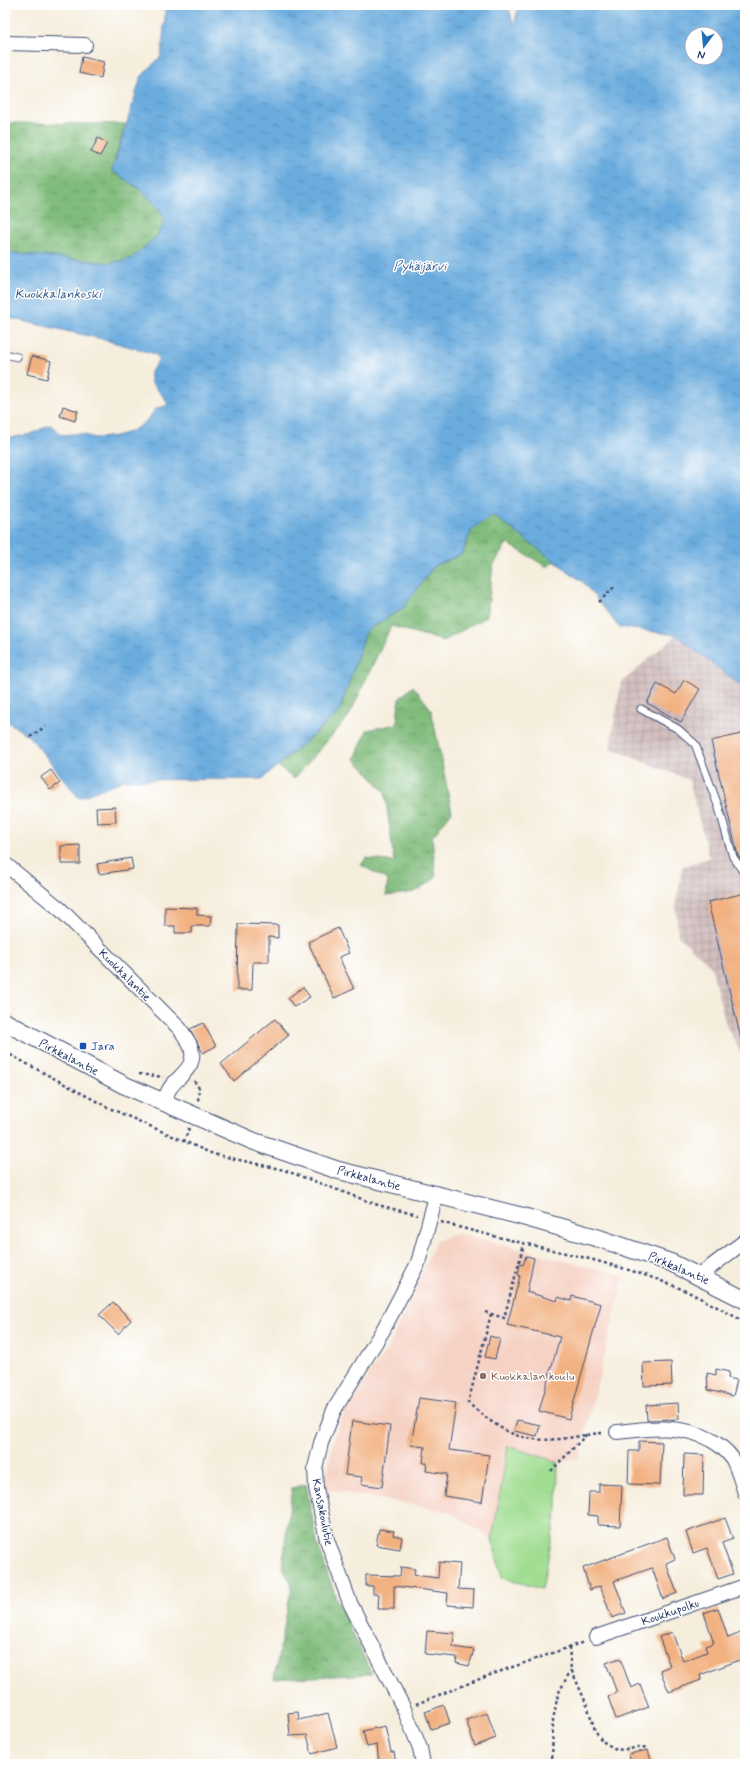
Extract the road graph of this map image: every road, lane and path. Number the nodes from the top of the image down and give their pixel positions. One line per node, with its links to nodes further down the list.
1 (5, 43): 2 (street)
2 (85, 45)
3 (5, 354): 4 (lane)
4 (17, 357)
5 (614, 587): 6 (path)
6 (599, 602)
7 (641, 709): 11 (lane)
8 (46, 726): 9 (path)
9 (30, 737)
10 (5, 864): 14 (street, Kuokkalantie)
11 (745, 874)
12 (5, 1022): 15 (street, Pirkkalantie)
13 (133, 1072): 14 (path)
14 (180, 1078): 15 (street, Kuokkalantie)
15 (163, 1102): 16 (street, Pirkkalantie)
16 (436, 1196): 19 (street, Pirkkalantie); 31 (street, Kansakoulutie)
17 (745, 1241): 19 (street)
18 (524, 1244): 22 (path)
19 (700, 1275): 20 (street, Pirkkalantie)
20 (745, 1300)
21 (485, 1312): 22 (path)
22 (492, 1314): 24 (path)
23 (617, 1432): 24 (path); 26 (street)
24 (587, 1433): 25 (path)
25 (550, 1471)
26 (745, 1493)
27 (745, 1586): 28 (street, Koukkupolku)
28 (596, 1637): 29 (path)
29 (569, 1647): 30 (path); 31 (path)
30 (571, 1669): 32 (path); 34 (path)
31 (404, 1709): 33 (street, Kansakoulutie)
32 (648, 1747)
33 (423, 1764)
34 (552, 1764)

